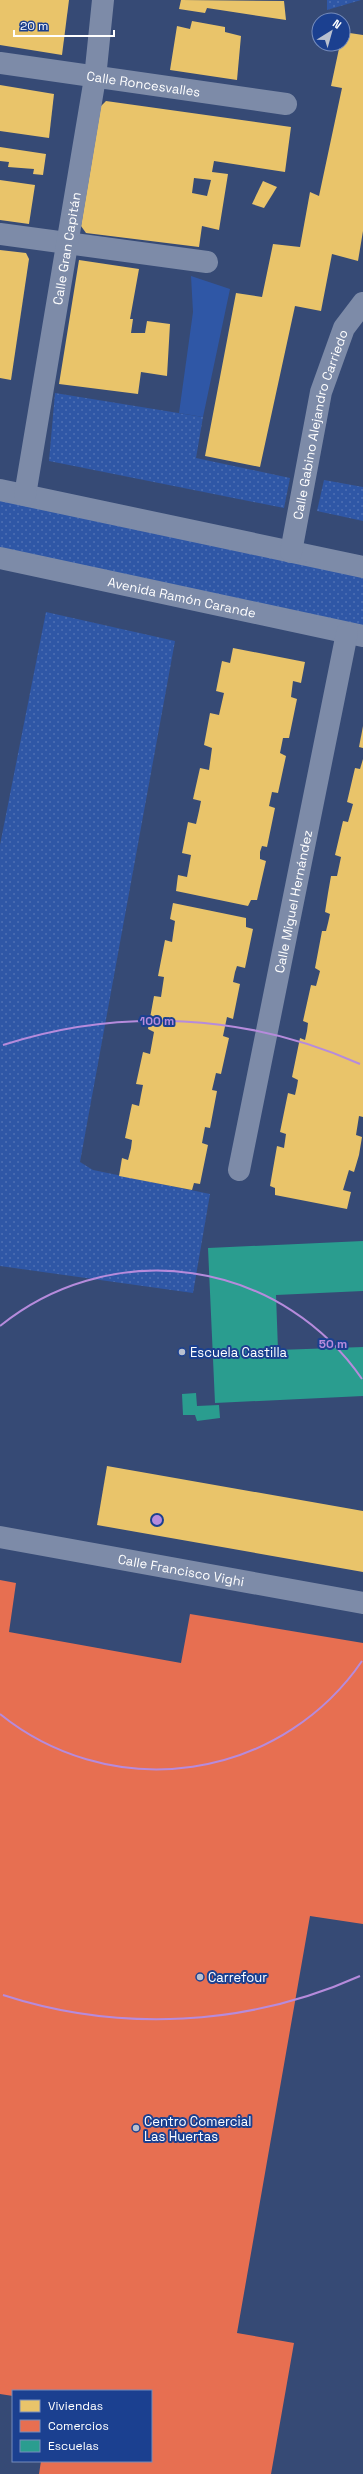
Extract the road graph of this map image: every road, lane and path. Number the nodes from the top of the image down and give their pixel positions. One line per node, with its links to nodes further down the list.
1 (102, 0): 3 (street, Calle Gran Capitán)
2 (0, 63): 3 (street, Calle Roncesvalles)
3 (95, 78): 4 (street, Calle Roncesvalles); 6 (street, Calle Gran Capitán)
4 (286, 104)
5 (0, 234): 6 (street)
6 (69, 244): 7 (street); 10 (street, Calle Gran Capitán)
7 (207, 262)
8 (363, 303): 11 (street, Calle Gabino Alejandro Carriedo)
9 (0, 490): 10 (street)
10 (25, 495): 11 (street)
11 (291, 552): 13 (street)
12 (0, 558): 14 (street, Avenida Ramón Carande)
13 (363, 567)
14 (355, 634): 15 (street, Calle Miguel Hernández)
15 (239, 1170)
16 (0, 1537): 17 (street, Calle Francisco Vighi)
17 (363, 1602)

